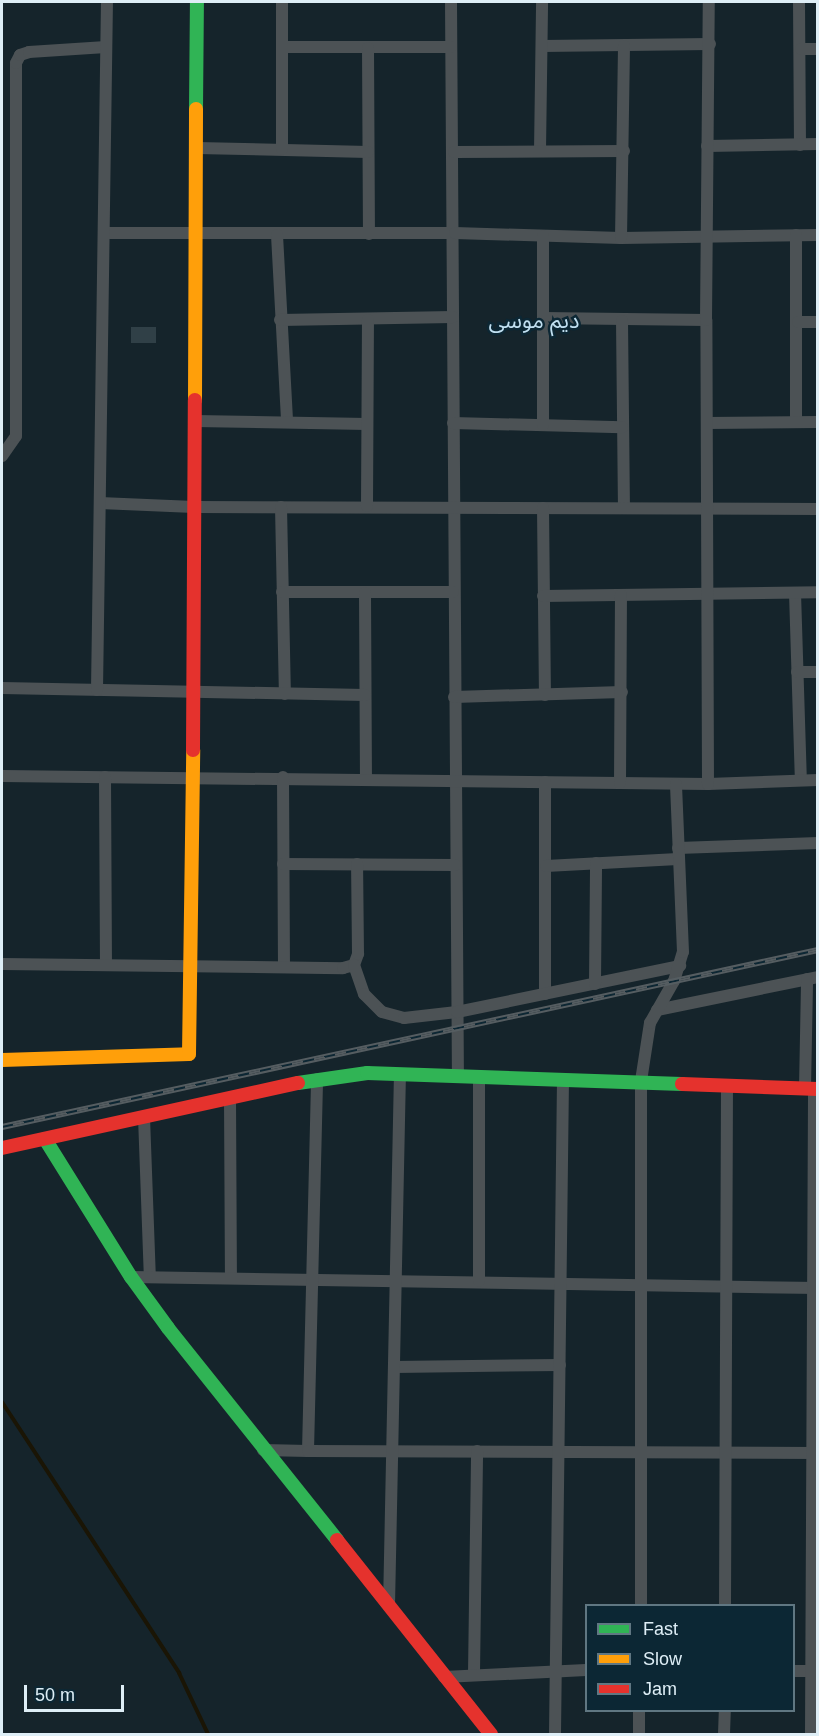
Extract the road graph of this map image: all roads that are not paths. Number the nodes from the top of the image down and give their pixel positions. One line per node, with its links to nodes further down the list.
1 (107, 2): 9 (street)
2 (197, 2): 20 (street)
3 (282, 2): 12 (street)
4 (452, 2): 13 (street)
5 (542, 2): 10 (street)
6 (709, 2): 8 (street)
7 (799, 2): 15 (street)
8 (710, 44): 11 (street); 19 (street)
9 (106, 46): 26 (street); 53 (street)
10 (542, 46): 11 (street); 22 (street)
11 (624, 46): 23 (street)
12 (283, 47): 14 (street); 21 (street)
13 (451, 47): 14 (street); 25 (street)
14 (368, 48): 24 (street)
15 (801, 49): 16 (street); 18 (street)
16 (818, 49)
17 (818, 144): 18 (street)
18 (800, 145): 19 (street)
19 (707, 146): 34 (street)
20 (197, 148): 21 (street); 28 (street)
21 (282, 149): 24 (street)
22 (540, 151): 23 (street); 25 (street)
23 (624, 151): 35 (street)
24 (368, 152): 29 (street)
25 (454, 152): 27 (street)
26 (105, 233): 28 (street); 54 (street)
27 (455, 233): 29 (street); 33 (street); 36 (street)
28 (198, 234): 30 (street); 44 (street)
29 (369, 234): 30 (street)
30 (277, 235): 38 (street)
31 (796, 235): 32 (street); 34 (street); 42 (street)
32 (818, 235)
33 (543, 236): 35 (street); 37 (street)
34 (707, 236): 35 (street); 40 (street)
35 (621, 237)
36 (453, 317): 39 (street); 48 (street)
37 (544, 318): 41 (street); 51 (street)
38 (280, 320): 39 (street); 45 (street)
39 (368, 320): 50 (street)
40 (705, 320): 41 (street); 49 (street)
41 (622, 321): 52 (street)
42 (798, 322): 43 (street); 46 (street)
43 (818, 322)
44 (195, 421): 45 (street); 58 (street)
45 (287, 422): 50 (street)
46 (796, 422): 47 (street); 49 (street)
47 (818, 422)
48 (453, 423): 51 (street); 56 (street)
49 (707, 423): 60 (street)
50 (367, 424): 55 (street)
51 (543, 425): 52 (street)
52 (622, 427): 57 (street)
53 (2, 456)
54 (100, 503): 58 (street); 74 (street)
55 (367, 506): 56 (street); 59 (street)
56 (453, 506): 61 (street); 64 (street)
57 (624, 506): 60 (street); 61 (street)
58 (194, 507): 59 (street); 76 (street)
59 (281, 507): 63 (street)
60 (707, 507): 62 (street); 68 (street)
61 (543, 508): 70 (street)
62 (818, 509)
63 (282, 592): 66 (street); 77 (street)
64 (453, 592): 66 (street); 80 (street)
65 (818, 592): 67 (street)
66 (365, 593): 79 (street)
67 (795, 593): 68 (street); 71 (street)
68 (707, 594): 69 (street); 92 (street)
69 (621, 595): 70 (street); 75 (street)
70 (543, 596): 78 (street)
71 (797, 672): 72 (street); 87 (street)
72 (818, 672)
73 (2, 688): 74 (street)
74 (97, 690): 76 (street)
75 (622, 692): 78 (street); 90 (street)
76 (193, 693): 77 (street); 83 (street)
77 (285, 694): 79 (street)
78 (545, 694): 80 (street)
79 (365, 695): 85 (street)
80 (454, 697): 86 (street)
81 (2, 776): 82 (street)
82 (105, 777): 83 (street); 100 (street)
83 (193, 777): 84 (street); 102 (street)
84 (283, 777): 85 (street); 96 (street)
85 (366, 778): 86 (street)
86 (454, 780): 89 (street); 98 (street)
87 (801, 780): 88 (street); 92 (street)
88 (818, 780)
89 (545, 782): 90 (street); 99 (street)
90 (620, 783): 91 (street)
91 (676, 784): 92 (street); 94 (street)
92 (708, 784)
93 (818, 843): 94 (street)
94 (678, 853): 95 (street); 104 (street)
95 (596, 863): 99 (street); 107 (street)
96 (283, 864): 97 (street); 105 (street)
97 (357, 864): 98 (street); 103 (street)
98 (455, 865): 110 (street)
99 (546, 866): 108 (street)
100 (106, 963): 101 (street); 102 (street)
101 (2, 964)
102 (190, 965): 105 (street); 111 (street)
103 (354, 965): 105 (street); 110 (street)
104 (680, 966): 107 (street); 109 (street)
105 (284, 967)
106 (812, 978): 109 (street); 119 (street)
107 (595, 984): 108 (street)
108 (545, 994): 110 (street)
109 (657, 1010): 117 (street)
110 (457, 1012): 113 (street)
111 (2, 1060)
112 (400, 1074): 113 (street); 116 (street); 128 (street)
113 (458, 1076): 114 (street)
114 (479, 1076): 115 (street); 129 (street)
115 (563, 1078): 117 (street); 130 (street)
116 (317, 1079): 120 (street); 127 (street)
117 (641, 1081): 118 (street); 131 (street)
118 (727, 1085): 119 (street); 132 (street)
119 (812, 1088): 133 (street)
120 (230, 1098): 121 (street); 126 (street)
121 (144, 1117): 122 (street); 125 (street)
122 (45, 1139): 123 (street); 124 (street)
123 (2, 1148)
124 (131, 1277): 125 (street); 136 (street)
125 (150, 1277): 126 (street)
126 (231, 1278): 127 (street)
127 (312, 1280): 128 (street); 141 (street)
128 (394, 1280): 129 (street); 135 (street)
129 (479, 1281): 130 (street)
130 (559, 1282): 131 (street); 134 (street)
131 (644, 1285): 132 (street); 138 (street)
132 (727, 1287): 133 (street); 140 (street)
133 (815, 1288): 143 (street)
134 (560, 1365): 135 (street); 137 (street)
135 (394, 1367): 142 (street)
136 (263, 1450): 141 (street); 146 (street)
137 (559, 1450): 138 (street); 139 (street); 147 (street)
138 (643, 1450): 140 (street); 144 (street)
139 (477, 1451): 142 (street); 151 (street)
140 (727, 1451): 143 (street); 145 (street)
141 (308, 1452): 142 (street)
142 (395, 1452): 146 (street)
143 (814, 1453): 150 (street)
144 (641, 1604)
145 (726, 1604)
146 (389, 1607): 152 (street)
147 (557, 1669): 148 (street); 151 (street); 156 (street)
148 (585, 1670)
149 (795, 1671): 150 (street)
150 (814, 1671): 159 (street)
151 (474, 1673): 152 (street)
152 (444, 1677): 155 (street)
153 (639, 1712): 157 (street)
154 (724, 1712): 158 (street)
155 (490, 1734)
156 (555, 1734)
157 (639, 1734)
158 (724, 1734)
159 (811, 1734)

